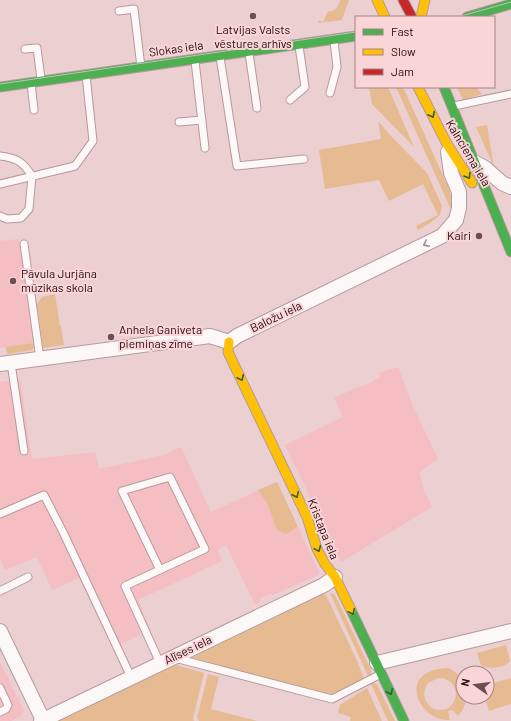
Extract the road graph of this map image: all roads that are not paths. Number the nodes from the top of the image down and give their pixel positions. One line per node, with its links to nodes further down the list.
1 (378, 0): 6 (main road)
2 (403, 0): 7 (main road)
3 (425, 0): 8 (main road)
4 (511, 4): 9 (main road)
5 (119, 11): 17 (lane)
6 (385, 16)
7 (411, 16)
8 (421, 16)
9 (470, 16)
10 (355, 36): 11 (main road, Slokas iela)
11 (334, 39): 12 (main road, Slokas iela); 24 (lane)
12 (299, 44): 14 (main road, Slokas iela); 26 (lane)
13 (25, 49): 19 (lane)
14 (249, 51): 15 (main road, Slokas iela); 28 (lane)
15 (220, 55): 16 (main road, Slokas iela); 35 (lane)
16 (195, 59): 17 (main road, Slokas iela); 30 (lane)
17 (141, 67): 18 (main road, Slokas iela)
18 (86, 75): 19 (main road, Slokas iela); 37 (lane)
19 (41, 82): 20 (main road, Slokas iela)
20 (31, 83): 21 (main road, Slokas iela); 29 (lane)
21 (0, 87)
22 (419, 88): 32 (main road, Kalnciema iela, one-way to 32)
23 (444, 88): 27 (main road, Kalnciema iela)
24 (330, 93)
25 (511, 94): 27 (lane)
26 (290, 100)
27 (452, 107): 36 (main road, Kalnciema iela)
28 (257, 108)
29 (34, 110)
30 (202, 120): 31 (lane); 33 (lane)
31 (179, 122)
32 (447, 144): 41 (main road, Kalnciema iela, one-way to 41); 44 (street, Baložu iela, one-way to 44)
33 (205, 148)
34 (0, 156): 37 (lane)
35 (304, 159)
36 (474, 162): 39 (street); 41 (main road, Kalnciema iela)
37 (32, 176): 38 (lane); 40 (lane)
38 (0, 184)
39 (511, 187)
40 (0, 216)
41 (501, 230): 43 (main road, Kalnciema iela)
42 (24, 244): 45 (lane)
43 (511, 252)
44 (229, 342): 45 (street); 51 (main road, Kristapa iela, one-way to 51)
45 (40, 359): 46 (street)
46 (5, 364): 47 (lane)
47 (24, 451)
48 (0, 514): 57 (lane)
49 (160, 570): 49 (lane); 55 (lane)
50 (28, 577): 52 (lane)
51 (335, 577): 55 (street, Alīses iela); 56 (main road, Kristapa iela, one-way to 56)
52 (0, 590)
53 (0, 631): 60 (street)
54 (511, 631): 56 (street)
55 (167, 660): 56 (lane); 57 (street, Alīses iela)
56 (379, 669): 61 (main road, Kristapa iela, one-way to 61)
57 (131, 678): 60 (street, Alīses iela)
58 (0, 688): 59 (lane)
59 (0, 712)
60 (42, 720)
61 (404, 721)

